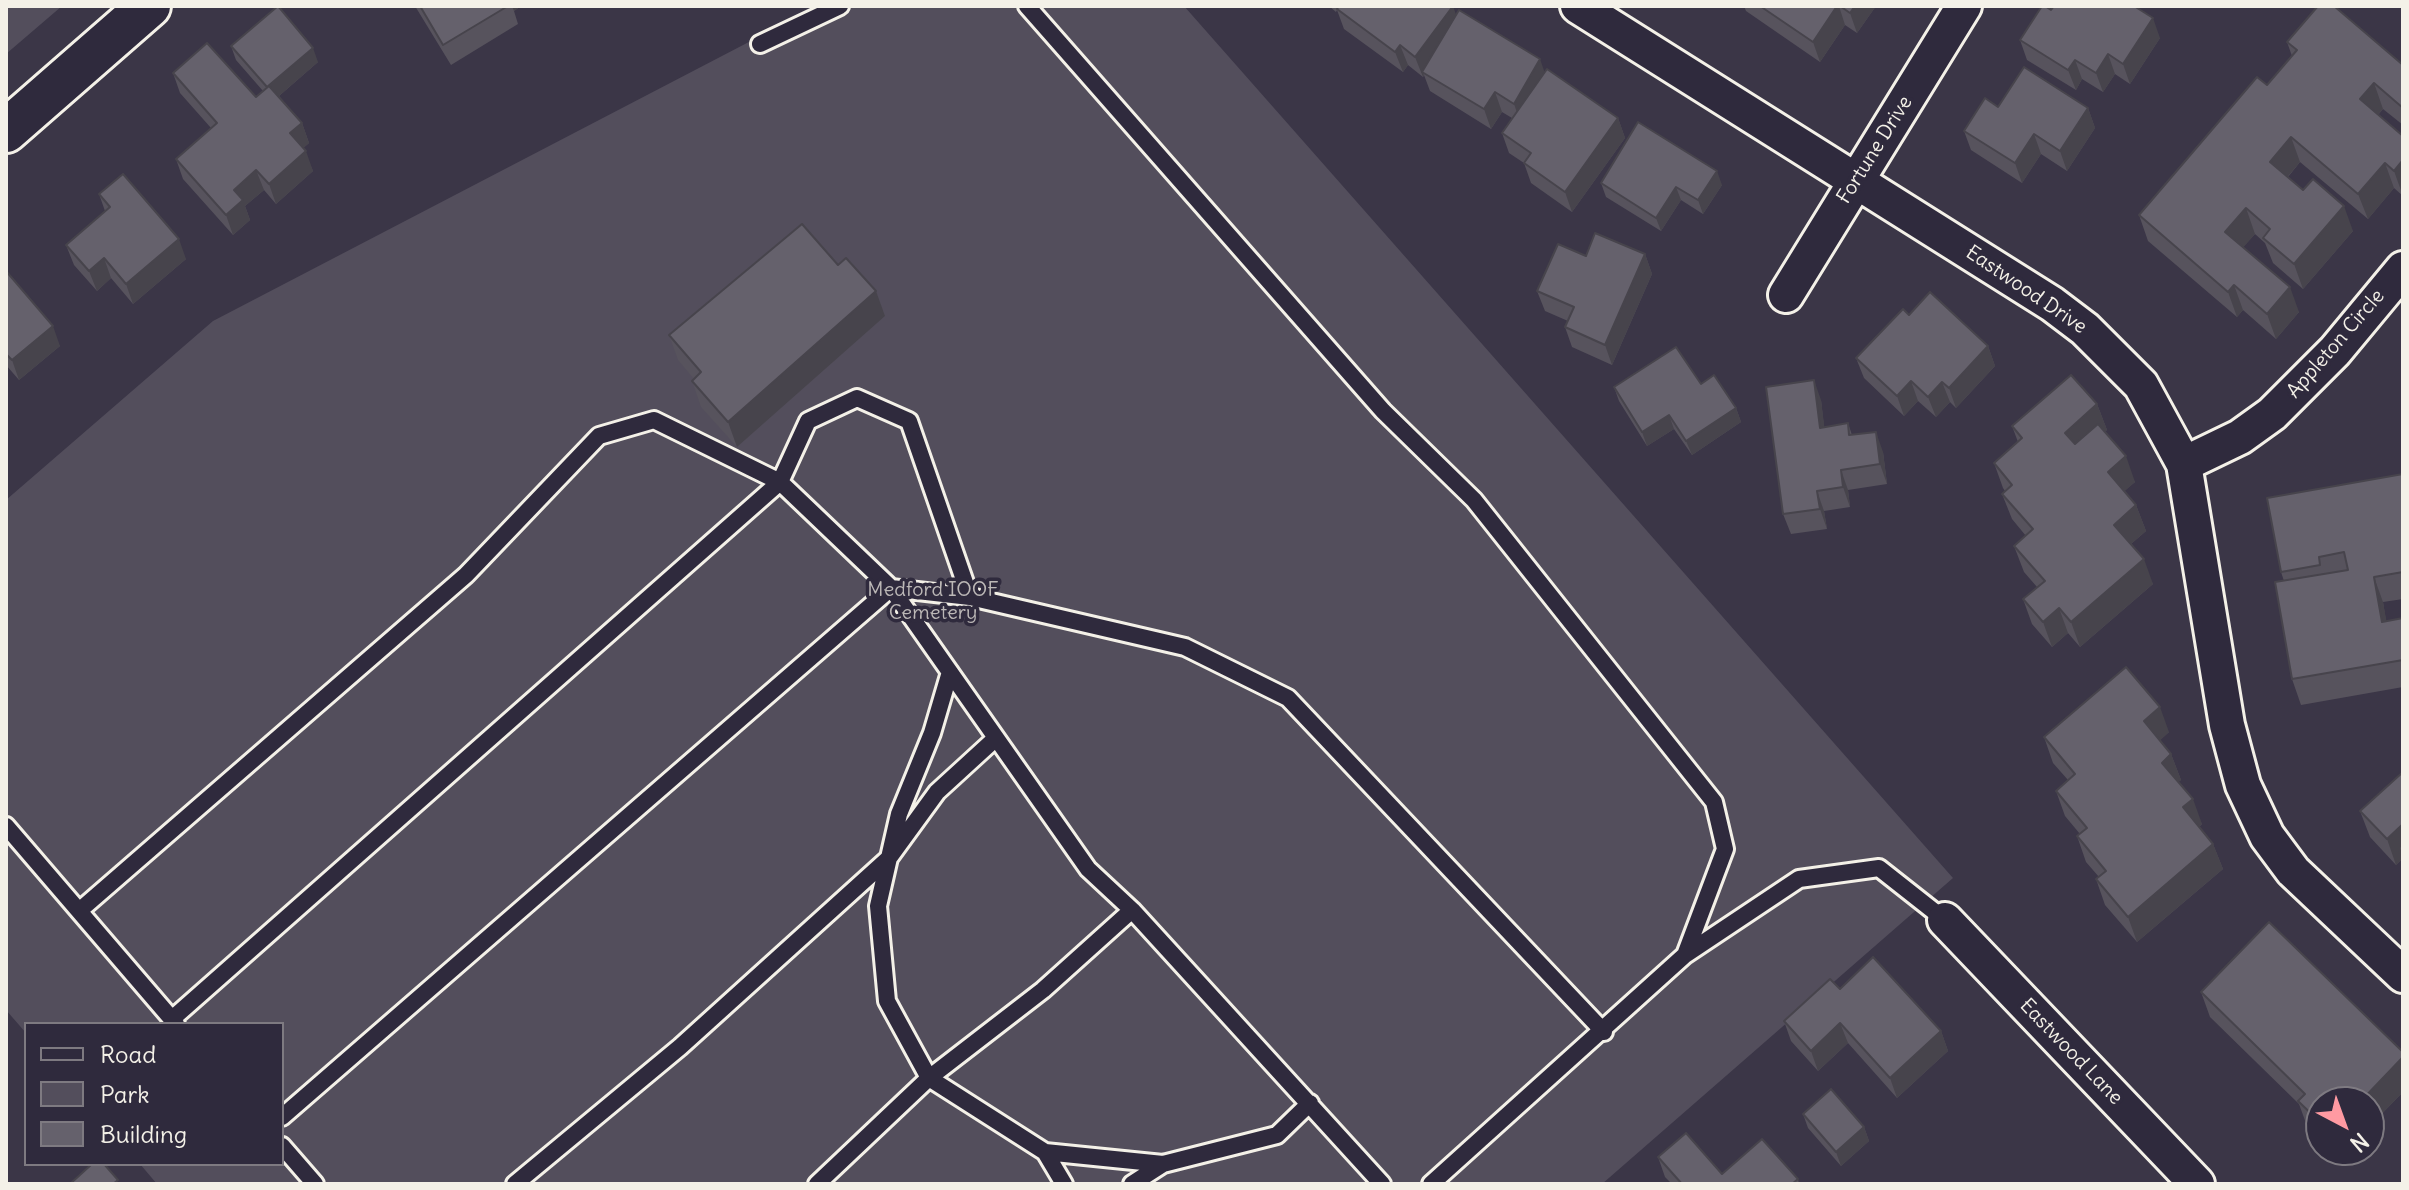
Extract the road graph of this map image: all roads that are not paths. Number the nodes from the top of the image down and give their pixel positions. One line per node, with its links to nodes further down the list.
1 (149, 6): 7 (street)
2 (840, 6): 6 (lane)
3 (1027, 6): 22 (lane)
4 (1578, 6): 8 (street, Eastwood Drive)
5 (1964, 6): 8 (street, Fortune Drive)
6 (760, 44)
7 (6, 131)
8 (1857, 179): 10 (street, Fortune Drive); 11 (street, Eastwood Drive)
9 (2403, 269): 11 (street, Appleton Circle)
10 (1786, 295)
11 (2184, 464): 23 (street, Eastwood Drive)
12 (780, 482): 13 (lane); 14 (lane); 20 (lane); 24 (lane)
13 (891, 588): 14 (lane); 15 (lane); 28 (lane)
14 (970, 597): 25 (lane)
15 (950, 672): 16 (lane); 18 (lane)
16 (996, 738): 18 (lane); 19 (lane)
17 (6, 826): 20 (lane)
18 (889, 858): 26 (lane); 33 (lane)
19 (1132, 910): 26 (lane); 27 (lane)
20 (79, 911): 24 (lane)
21 (1945, 920): 22 (lane); 39 (street, Eastwood Lane)
22 (1685, 955): 25 (lane)
23 (2403, 975)
24 (174, 1022)
25 (1604, 1032): 38 (lane)
26 (929, 1078): 30 (lane); 34 (lane)
27 (1310, 1103): 31 (lane); 37 (lane)
28 (284, 1115)
29 (284, 1148): 32 (lane)
30 (1045, 1152): 31 (lane); 35 (lane)
31 (1163, 1164): 36 (lane)
32 (315, 1184)
33 (515, 1184)
34 (817, 1184)
35 (1064, 1184)
36 (1132, 1184)
37 (1382, 1184)
38 (1431, 1184)
39 (2197, 1184)

